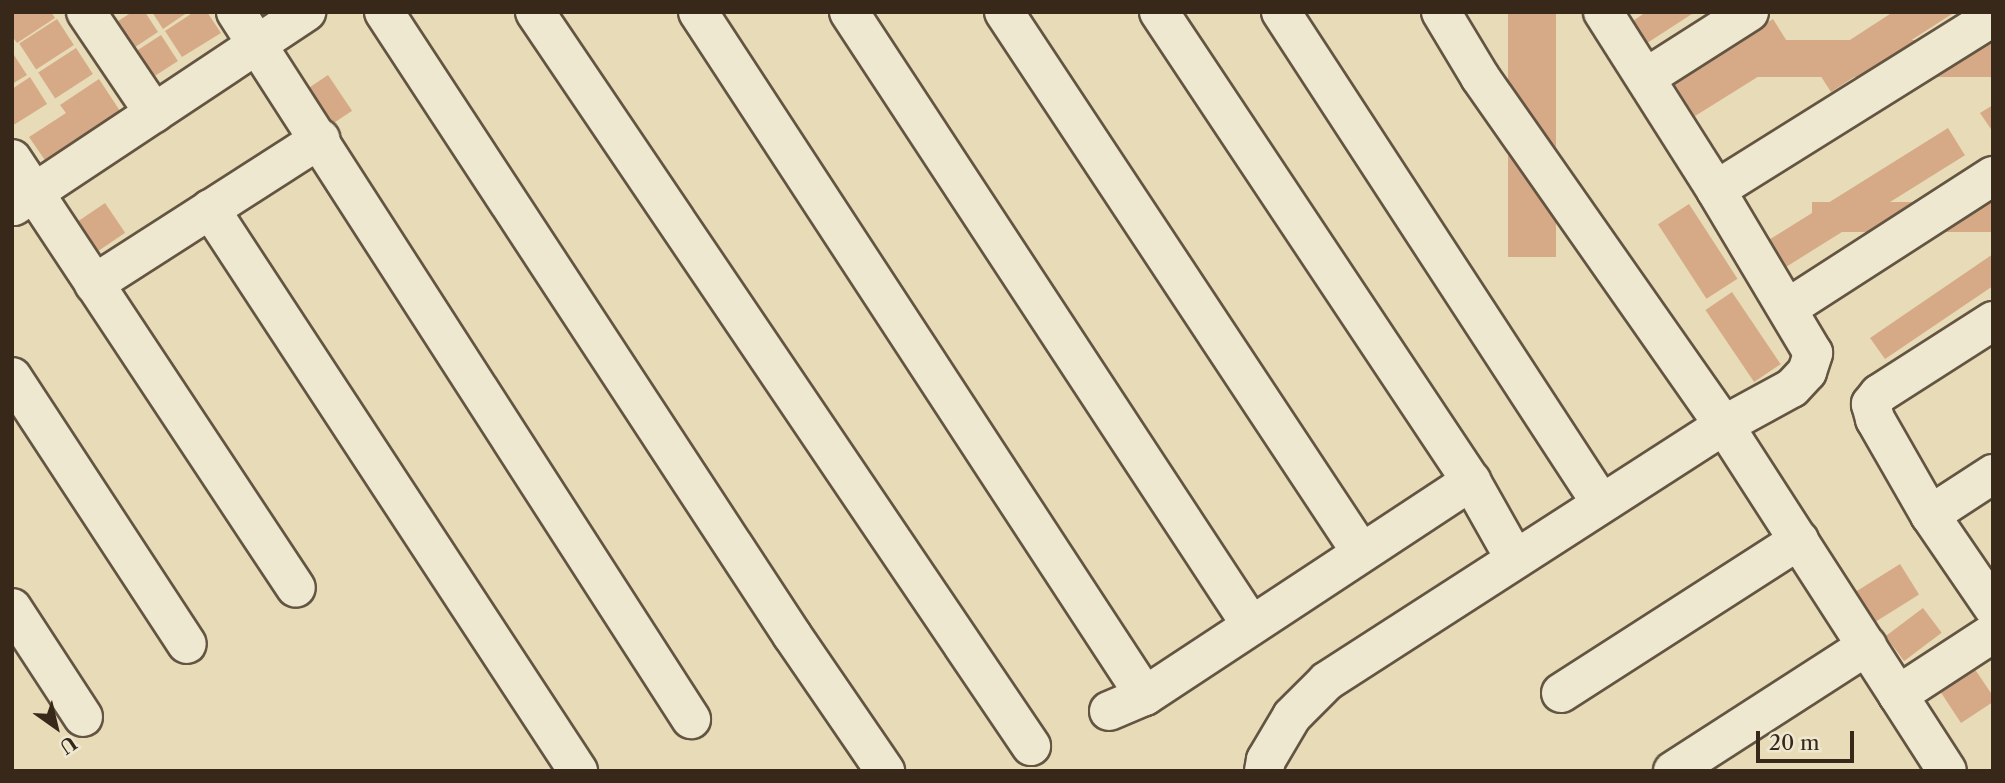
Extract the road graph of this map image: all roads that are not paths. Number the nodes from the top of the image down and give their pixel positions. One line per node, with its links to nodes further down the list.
1 (86, 12): 17 (street)
2 (236, 12): 15 (street)
3 (306, 12): 15 (street)
4 (384, 12): 52 (street)
5 (535, 12): 49 (street)
6 (698, 12): 45 (street)
7 (849, 12): 39 (street)
8 (1003, 12): 35 (street)
9 (1159, 12): 30 (street)
10 (1281, 12): 31 (street)
11 (1441, 12): 28 (street)
12 (1604, 12): 16 (street)
13 (1749, 12): 16 (street)
14 (1993, 17): 21 (street)
15 (257, 44): 17 (street); 18 (street)
16 (1647, 77): 21 (street)
17 (154, 113): 22 (street)
18 (320, 139): 23 (street); 48 (street)
19 (12, 159): 22 (street)
20 (1993, 176): 25 (street)
21 (1716, 190): 25 (street)
22 (23, 200): 24 (street)
23 (210, 209): 24 (street); 51 (street)
24 (94, 284): 36 (street)
25 (1787, 308): 28 (street)
26 (1993, 321): 32 (street)
27 (12, 377): 41 (street)
28 (1724, 425): 31 (street); 33 (street)
29 (1993, 474): 32 (street)
30 (1471, 481): 34 (street); 35 (street)
31 (1601, 503): 53 (street)
32 (1930, 515): 37 (street)
33 (1799, 540): 42 (street); 43 (street)
34 (1506, 543)
35 (1361, 552): 39 (street)
36 (296, 588)
37 (1993, 607)
38 (12, 608): 47 (street)
39 (1251, 625): 45 (street)
40 (1993, 634): 44 (street)
41 (187, 644)
42 (1867, 646): 44 (street); 50 (street)
43 (1561, 693)
44 (1898, 695): 54 (street)
45 (1144, 696): 46 (street)
46 (1109, 711)
47 (83, 717)
48 (691, 719)
49 (1031, 746)
50 (1692, 765)
51 (578, 771)
52 (885, 771)
53 (1264, 771)
54 (1947, 771)

